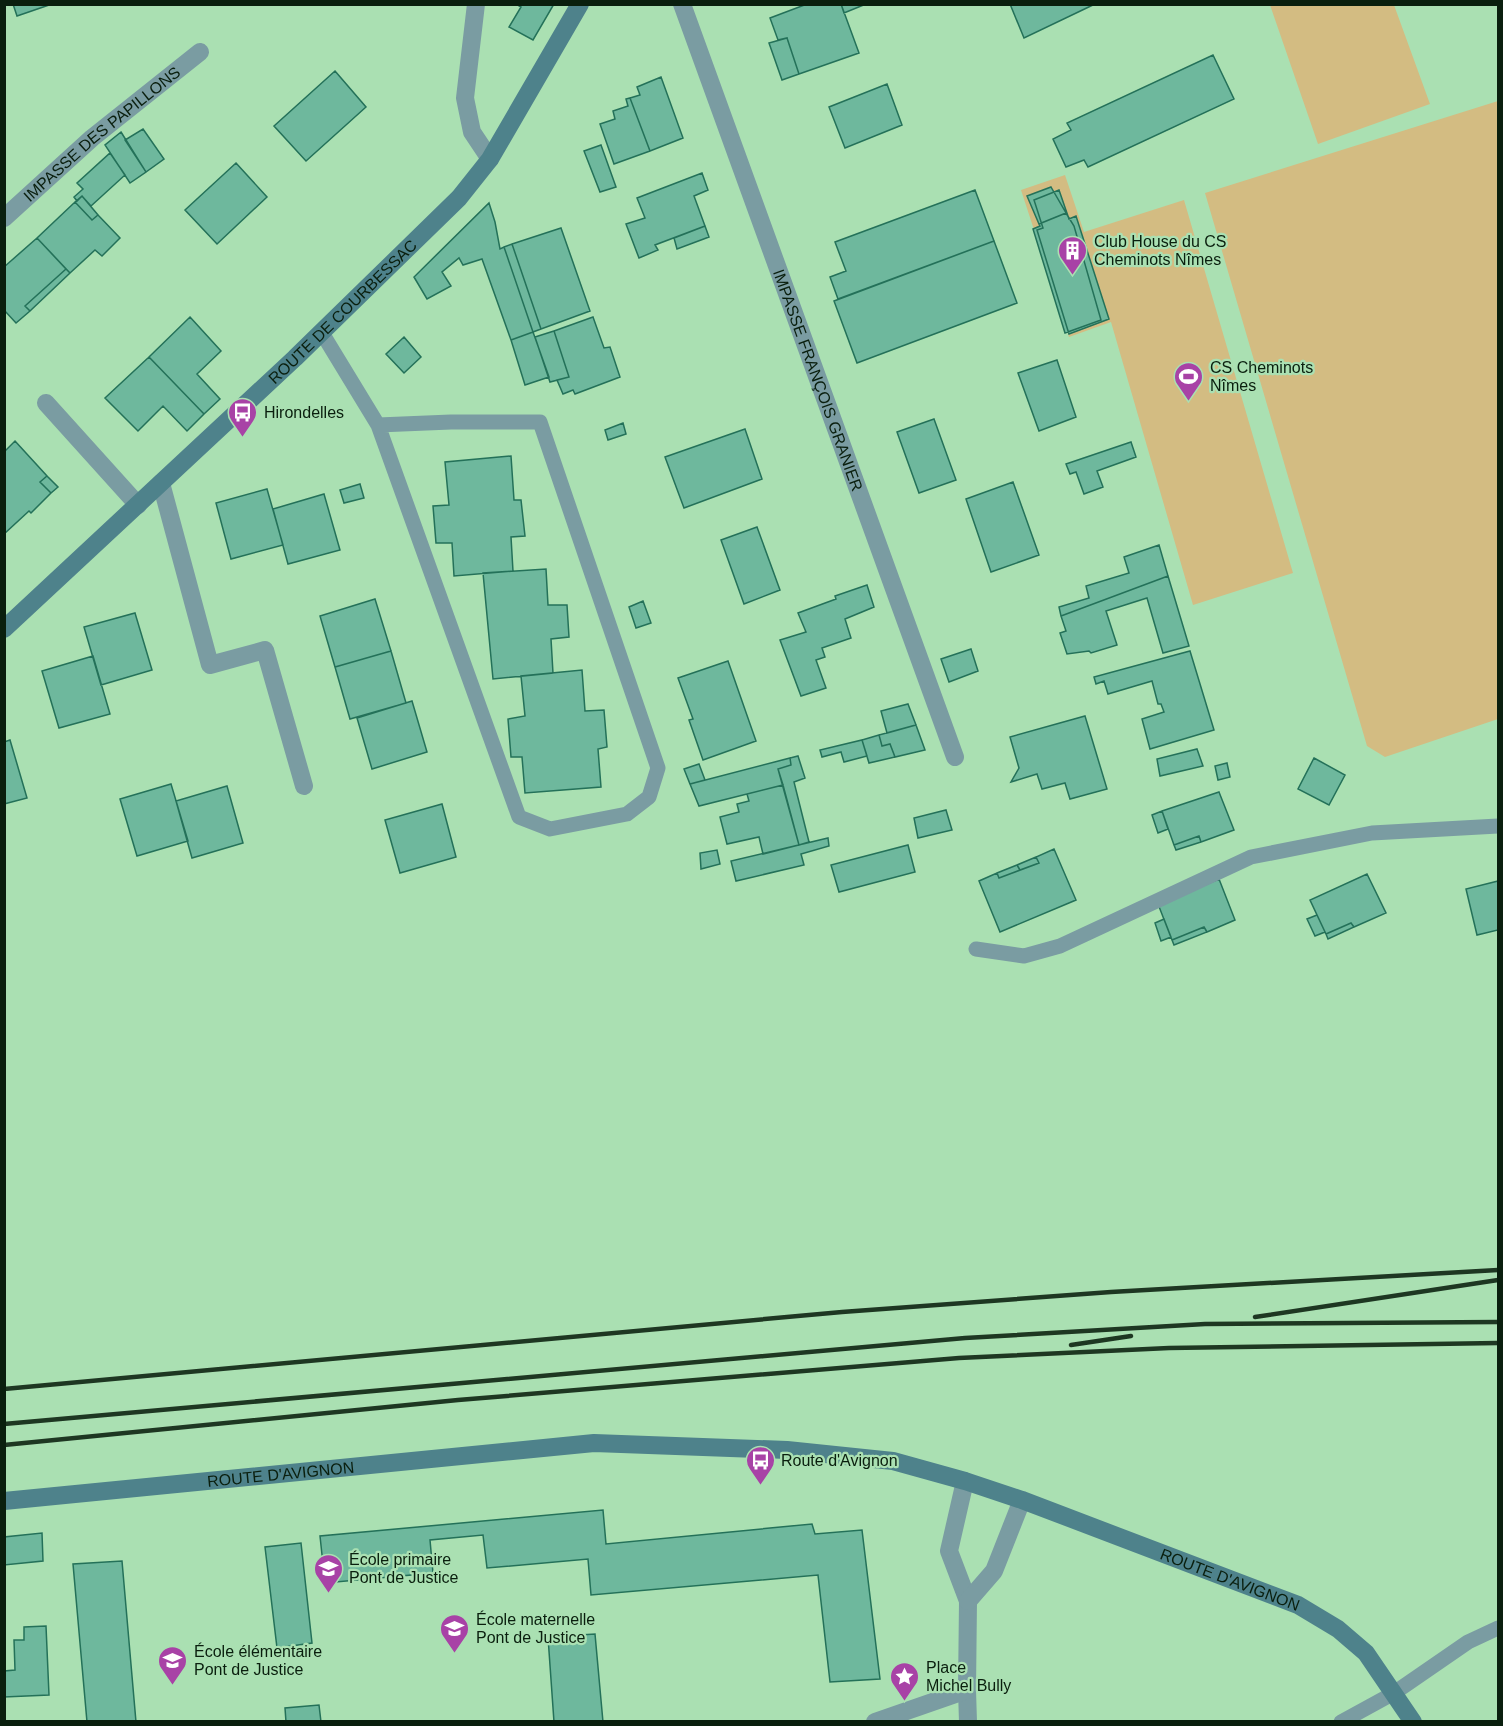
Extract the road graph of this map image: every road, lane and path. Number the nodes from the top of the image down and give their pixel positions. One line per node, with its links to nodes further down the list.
1 (476, 4): 5 (street)
2 (580, 4): 5 (main road, ROUTE DE COURBESSAC)
3 (682, 4): 13 (street, IMPASSE FRANÇOIS GRANIER)
4 (200, 52): 6 (street, IMPASSE DES PAPILLONS)
5 (490, 159): 7 (main road, ROUTE DE COURBESSAC)
6 (4, 218)
7 (322, 333): 9 (lane); 10 (main road, ROUTE DE COURBESSAC)
8 (46, 402): 11 (street)
9 (378, 425): 9 (lane)
10 (161, 483): 11 (main road, ROUTE DE COURBESSAC); 14 (street)
11 (138, 505): 12 (main road, ROUTE DE COURBESSAC)
12 (4, 629)
13 (956, 757)
14 (304, 786)
15 (1498, 826): 16 (lane)
16 (976, 948)
17 (964, 1481): 18 (main road, ROUTE D'AVIGNON); 19 (main road, ROUTE D'AVIGNON); 20 (street)
18 (1022, 1500): 20 (street); 23 (main road, ROUTE D'AVIGNON)
19 (4, 1501)
20 (968, 1601): 22 (street)
21 (1498, 1628): 23 (lane)
22 (967, 1690): 24 (street); 25 (street)
23 (1394, 1693): 26 (lane); 27 (main road, ROUTE D'AVIGNON)
24 (875, 1722)
25 (968, 1722)
26 (1341, 1722)
27 (1413, 1722)

